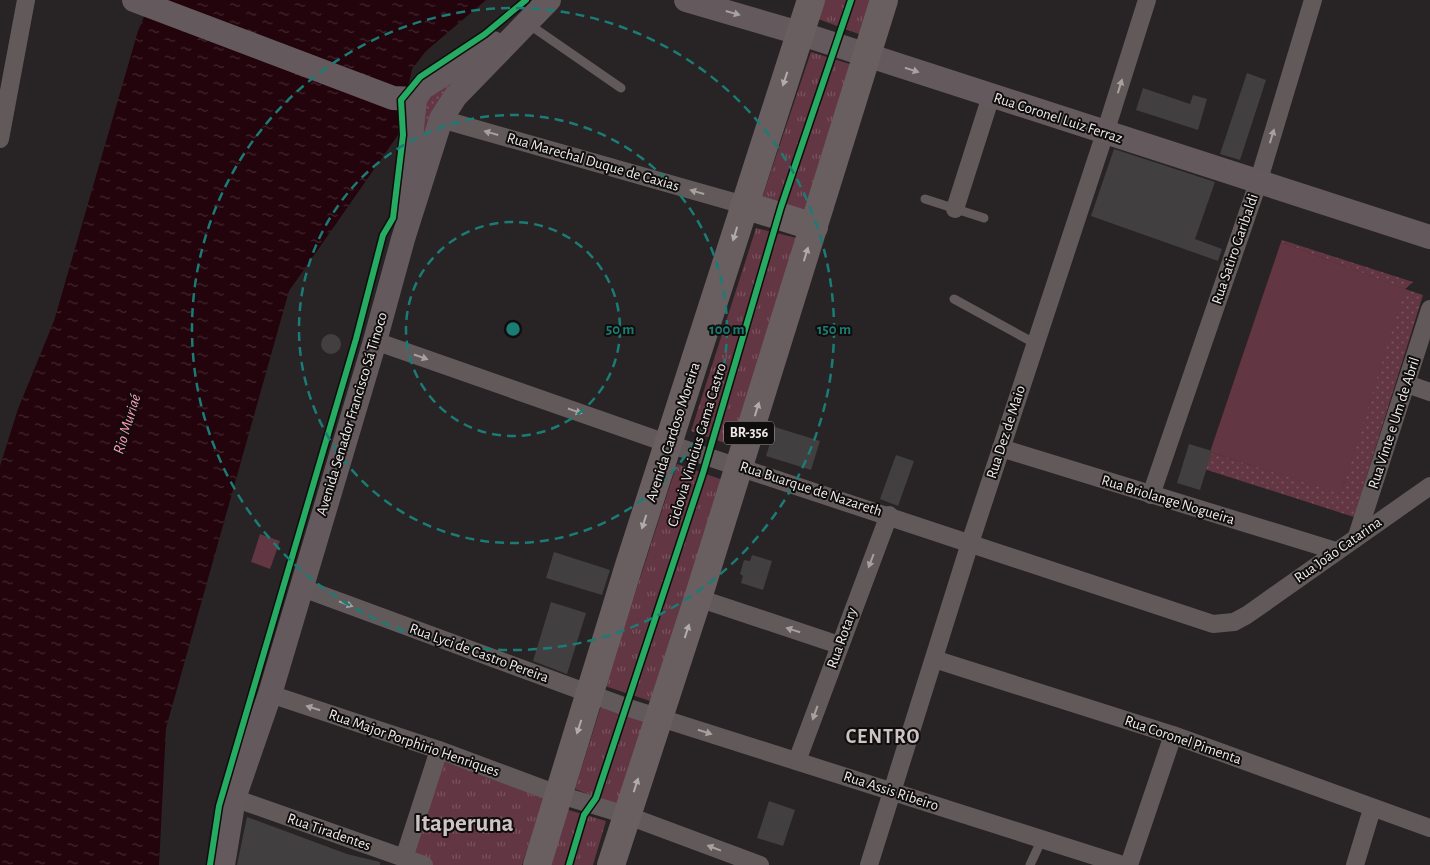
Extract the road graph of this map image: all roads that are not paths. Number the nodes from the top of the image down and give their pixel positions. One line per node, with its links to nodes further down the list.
1 (26, 0): 17 (street)
2 (134, 0): 14 (street)
3 (549, 0): 9 (street, Avenida Senador Francisco Sá Tinoco)
4 (686, 0): 10 (street, Rua Coronel Luiz Ferraz, one-way to 10)
5 (811, 0): 10 (highway, Avenida Cardoso Moreira)
6 (884, 0): 11 (highway, BR-356)
7 (1147, 0): 16 (street, Rua Dez de Maio, one-way to 7)
8 (1313, 0): 18 (street, Rua Satiro Garibaldi, one-way to 8)
9 (527, 23): 12 (lane); 14 (street); 15 (street, Avenida Senador Francisco Sá Tinoco)
10 (799, 33): 11 (street, Rua Coronel Luiz Ferraz); 20 (highway, Avenida Cardoso Moreira, one-way to 20)
11 (866, 55): 13 (street, Rua Coronel Luiz Ferraz, one-way to 13); 23 (highway, BR-356)
12 (620, 88)
13 (991, 96): 16 (street, Rua Coronel Luiz Ferraz); 21 (street)
14 (404, 98): 25 (street)
15 (441, 119): 20 (street, Rua Marechal Duque de Caxias, one-way to 15); 25 (street, Avenida Senador Francisco Sá Tinoco)
16 (1105, 133): 18 (street, Rua Coronel Luiz Ferraz); 29 (street, Rua Dez de Maio)
17 (0, 139)
18 (1258, 183): 24 (street, Rua Coronel Luiz Ferraz); 36 (street, Rua Satiro Garibaldi)
19 (925, 199): 21 (lane)
20 (744, 205): 23 (highway); 32 (highway, Avenida Cardoso Moreira, one-way to 32)
21 (956, 208): 22 (lane)
22 (984, 218)
23 (814, 227): 34 (highway, BR-356, one-way to 23)
24 (1430, 237)
25 (403, 239): 28 (street, Avenida Senador Francisco Sá Tinoco)
26 (954, 299): 29 (lane)
27 (1430, 309): 30 (street, Rua Vinte e Um de Abril)
28 (375, 341): 32 (street, Rua Buarque de Nazareth, one-way to 32); 41 (street, Avenida Senador Francisco Sá Tinoco)
29 (1036, 344): 33 (street, Rua Dez de Maio)
30 (1407, 384): 31 (street); 38 (street, Rua Vinte e Um de Abril)
31 (1430, 392)
32 (669, 444): 34 (street, Rua Buarque de Nazareth); 47 (highway, Avenida Cardoso Moreira, one-way to 47)
33 (1001, 448): 36 (street, Rua Briolange Nogueira); 39 (street, Rua Dez de Maio)
34 (739, 466): 37 (street, Rua Buarque de Nazareth); 42 (highway, BR-356)
35 (1430, 486): 38 (street, Rua João Catarina)
36 (1151, 496): 40 (street, Rua Briolange Nogueira)
37 (889, 515): 39 (street, Rua Buarque de Nazareth); 44 (street, Rua Rotary, one-way to 44)
38 (1357, 536): 40 (street, Rua João Catarina)
39 (970, 543): 43 (street, Rua Buarque de Nazareth); 45 (street, Rua Dez de Maio)
40 (1336, 551): 43 (street, Rua João Catarina)
41 (300, 587): 46 (street, Avenida Senador Francisco Sá Tinoco); 47 (street, Rua Lyci de Castro Pereira, one-way to 47)
42 (698, 598): 44 (street, one-way to 42); 48 (highway, BR-356, one-way to 42)
43 (1247, 615)
44 (839, 645): 51 (street, Rua Rotary, one-way to 51)
45 (934, 658): 49 (street, Rua Coronel Pimenta); 52 (street, Rua Dez de Maio)
46 (270, 694): 50 (street, Rua Major Porphirio Henriques, one-way to 46); 54 (street, Avenida Senador Francisco Sá Tinoco)
47 (589, 694): 48 (street, Rua Lyci de Castro Pereira); 53 (highway, Avenida Cardoso Moreira, one-way to 53)
48 (659, 717): 51 (street, Rua Assis Ribeiro, one-way to 51); 56 (highway, BR-356, one-way to 48)
49 (1173, 735): 55 (street, Rua Coronel Pimenta); 68 (street)
50 (439, 750): 53 (street, Rua Major Porphirio Henriques); 59 (street)
51 (798, 761): 52 (street, Rua Assis Ribeiro)
52 (893, 792): 58 (street, Rua Assis Ribeiro); 65 (street, Rua Dez de Maio)
53 (557, 794): 56 (street); 62 (highway, Avenida Cardoso Moreira)
54 (234, 798): 59 (street, Rua Tiradentes); 60 (street, Avenida Senador Francisco Sá Tinoco)
55 (1372, 809): 57 (street, Rua Coronel Pimenta); 69 (street)
56 (626, 815): 63 (highway, BR-356); 64 (street, one-way to 56)
57 (1430, 828)
58 (1042, 839): 66 (lane); 67 (street, Rua Assis Ribeiro)
59 (404, 858): 61 (street, Rua Tiradentes)
60 (223, 865)
61 (424, 865)
62 (537, 865)
63 (611, 865)
64 (760, 865)
65 (868, 865)
66 (1030, 865)
67 (1123, 865)
68 (1129, 865)
69 (1355, 865)

